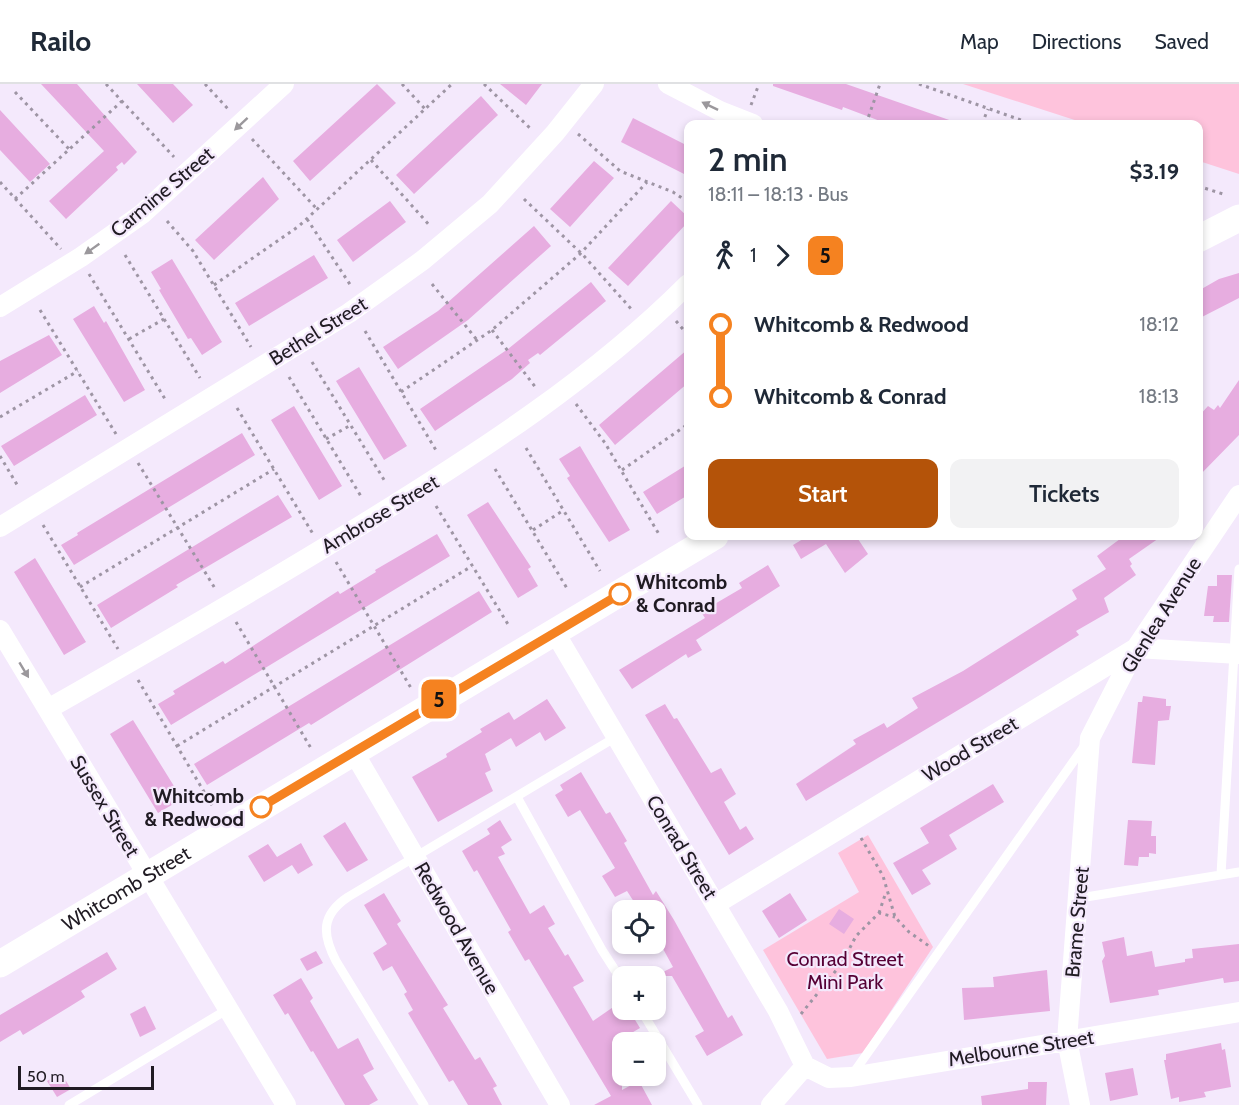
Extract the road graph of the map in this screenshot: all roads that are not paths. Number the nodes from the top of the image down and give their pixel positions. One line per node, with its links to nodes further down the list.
1 (284, 84): 8 (street, Carmine Street, one-way to 8)
2 (594, 84): 10 (street, Bethel Street)
3 (668, 84): 4 (street, one-way to 3)
4 (752, 116)
5 (1239, 218): 6 (street)
6 (1203, 237)
7 (684, 288): 17 (street, Ambrose Street)
8 (0, 307)
9 (1239, 495): 15 (street, Glenlea Avenue)
10 (0, 527)
11 (708, 540): 14 (street, Whitcomb Street)
12 (1239, 569): 16 (lane)
13 (0, 630): 17 (street, Sussex Street, one-way to 17)
14 (554, 631): 18 (street, Conrad Street); 20 (street, Whitcomb Street)
15 (1136, 648): 16 (street); 19 (street, Glenlea Avenue); 27 (street, Wood Street)
16 (1237, 654): 24 (lane)
17 (48, 710): 25 (street, Sussex Street)
18 (616, 738): 21 (lane); 27 (street, Conrad Street)
19 (1090, 738): 26 (street, Brame Street); 35 (lane)
20 (353, 751): 22 (street, Redwood Avenue); 25 (street, Whitcomb Street)
21 (517, 797): 22 (lane); 29 (lane)
22 (415, 858): 38 (lane); 39 (street, Redwood Avenue)
23 (1239, 872): 24 (lane)
24 (1221, 874): 26 (lane)
25 (147, 876): 28 (street, Whitcomb Street); 30 (street, Sussex Street)
26 (1080, 898): 33 (street, Brame Street)
27 (716, 904): 34 (street, Conrad Street)
28 (0, 964)
29 (612, 966)
30 (228, 1009): 36 (lane); 37 (street, Sussex Street)
31 (1239, 1012): 33 (street, Melbourne Street)
32 (647, 1020): 40 (lane)
33 (1067, 1041): 35 (street, Melbourne Street); 42 (street, Brame Street)
34 (805, 1066): 35 (street, Melbourne Street); 41 (street)
35 (851, 1077)
36 (69, 1105)
37 (286, 1105)
38 (424, 1105)
39 (560, 1105)
40 (698, 1105)
41 (771, 1105)
42 (1080, 1105)

